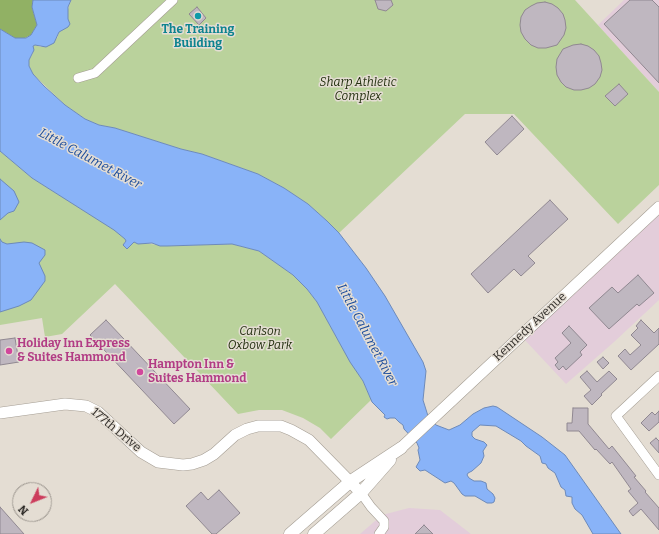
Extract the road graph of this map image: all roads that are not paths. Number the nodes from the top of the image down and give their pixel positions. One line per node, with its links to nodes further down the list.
1 (173, 0): 2 (street)
2 (78, 78)
3 (659, 207): 6 (street, Kennedy Avenue)
4 (659, 376): 7 (street)
5 (0, 414): 8 (street, 177th Drive)
6 (402, 448): 8 (main road, Kennedy Avenue); 9 (main road, Kennedy Avenue)
7 (659, 475)
8 (351, 481): 9 (street, 177th Drive); 10 (main road, Kennedy Avenue)
9 (361, 493): 11 (main road, Kennedy Avenue); 12 (street)
10 (290, 534)
11 (314, 534)
12 (379, 534)

